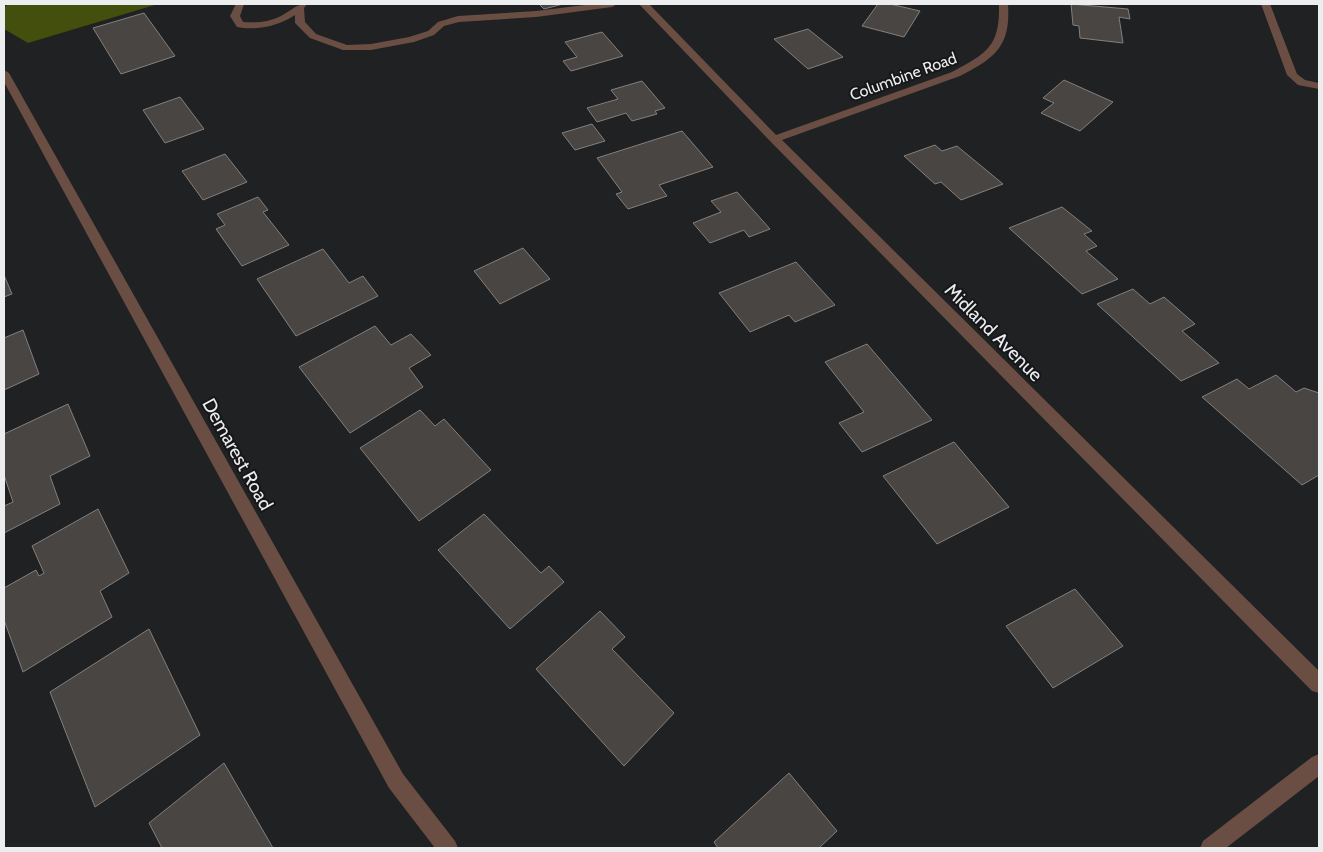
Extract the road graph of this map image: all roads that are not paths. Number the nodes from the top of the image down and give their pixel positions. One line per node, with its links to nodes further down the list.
1 (240, 4): 6 (street)
2 (612, 4): 6 (street)
3 (644, 4): 9 (street, Midland Avenue)
4 (1004, 4): 9 (street, Columbine Road)
5 (1265, 4): 8 (street)
6 (302, 6)
7 (4, 73): 12 (street, Demarest Road)
8 (1319, 86)
9 (774, 139): 10 (street, Midland Avenue)
10 (1319, 684)
11 (1319, 764): 13 (street)
12 (448, 848)
13 (1210, 848)

